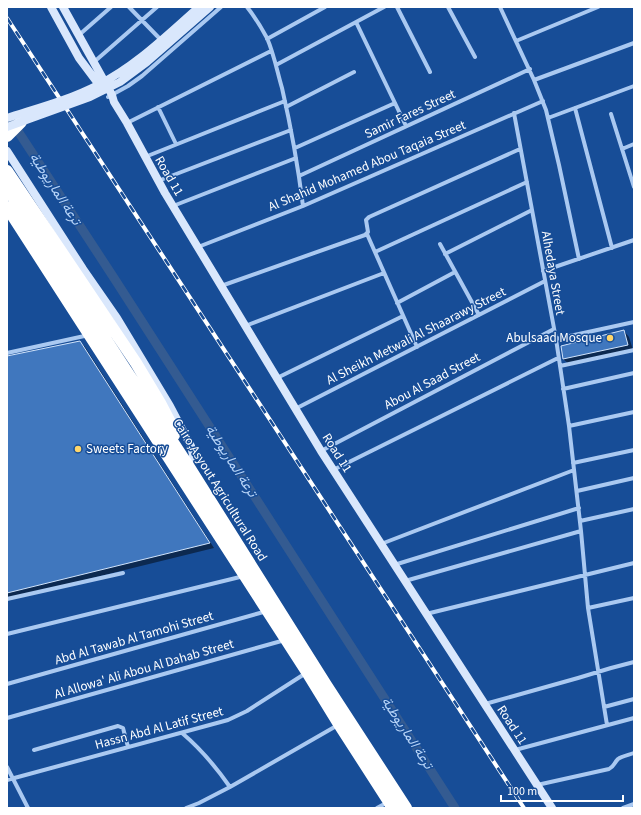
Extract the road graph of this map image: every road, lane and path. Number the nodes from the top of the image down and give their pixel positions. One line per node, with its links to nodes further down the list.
1 (51, 7): 34 (street)
2 (63, 7): 20 (street)
3 (111, 7): 20 (street)
4 (129, 7): 17 (street)
5 (157, 7): 17 (street)
6 (194, 7): 18 (street)
7 (199, 7): 43 (street, bridge)
8 (210, 7): 45 (street, bridge)
9 (222, 7): 18 (street)
10 (247, 7): 21 (street)
11 (326, 7): 21 (street)
12 (384, 7): 19 (street)
13 (397, 7): 31 (street)
14 (448, 7): 26 (street)
15 (500, 7): 22 (street)
16 (598, 7): 22 (street)
17 (142, 20): 24 (street); 27 (street)
18 (206, 21): 24 (street)
19 (356, 22): 28 (street); 37 (street)
20 (79, 35): 27 (street)
21 (267, 39): 25 (street)
22 (516, 40): 29 (street)
23 (634, 43): 32 (street)
24 (171, 51): 34 (street)
25 (271, 51): 28 (street); 38 (street)
26 (475, 57)
27 (94, 62): 34 (street)
28 (276, 65): 35 (street)
29 (530, 69): 32 (street); 47 (street, Samir Fares Street)
30 (354, 72): 39 (street)
31 (430, 72)
32 (534, 80): 36 (street)
33 (634, 86): 40 (street)
34 (112, 98): 46 (street, Road 11)
35 (285, 101): 39 (street); 51 (street)
36 (543, 101): 41 (street, Al Shahid Mohamed Abou Taqaia Street); 44 (street)
37 (395, 103): 47 (street); 53 (street)
38 (158, 107): 46 (street); 51 (street)
39 (286, 107): 49 (street)
40 (575, 108): 44 (street); 73 (street)
41 (514, 113): 54 (street, Alhedaya Street); 66 (street, Al Shahid Mohamed Abou Taqaia Street)
42 (610, 114): 55 (street)
43 (7, 118)
44 (548, 118): 76 (street)
45 (21, 122): 48 (street, bridge); 50 (highway)
46 (127, 123): 57 (street, Road 11)
47 (406, 126): 60 (street, Samir Fares Street)
48 (7, 127)
49 (291, 130): 53 (street); 61 (street)
50 (7, 136)
51 (176, 144): 57 (street)
52 (634, 144): 55 (street)
53 (295, 148): 58 (street)
54 (520, 149): 62 (street, Alhedaya Street); 69 (street)
55 (622, 150): 63 (street)
56 (7, 151): 105 (street)
57 (145, 157): 61 (street, Road 11)
58 (296, 158): 60 (street); 65 (street)
59 (7, 171): 101 (highway)
60 (299, 176): 66 (street)
61 (158, 181): 65 (street, Road 11)
62 (527, 182): 68 (street, Alhedaya Street); 74 (street)
63 (634, 187)
64 (7, 188): 101 (highway, Cairo,Asyout Agricultural Road)
65 (173, 206): 72 (street, Road 11)
66 (302, 206): 72 (street, Al Shahid Mohamed Abou Taqaia Street)
67 (7, 207): 88 (highway, Cairo,Asyout Agricultural Road)
68 (532, 210): 75 (street); 77 (street, Alhedaya Street)
69 (367, 234): 74 (street); 81 (street)
70 (634, 240): 73 (street)
71 (440, 244): 75 (street)
72 (198, 247): 81 (street, Road 11)
73 (612, 248): 76 (street)
74 (375, 252): 79 (street)
75 (445, 254): 78 (street)
76 (579, 259): 77 (street)
77 (543, 271): 80 (street, Alhedaya Street)
78 (455, 272): 82 (street); 83 (street)
79 (384, 273): 82 (street); 86 (street)
80 (545, 281): 83 (street, Al Sheikh Metwali Al Shaarawy Street); 87 (street, Alhedaya Street)
81 (221, 286): 86 (street, Road 11)
82 (397, 302): 84 (street)
83 (479, 315): 90 (street, Al Sheikh Metwali Al Shaarawy Street)
84 (403, 316): 90 (street); 96 (street)
85 (634, 322): 89 (street)
86 (246, 326): 96 (street, Road 11)
87 (554, 329): 89 (street, Alhedaya Street); 103 (street, Abou Al Saad Street)
88 (89, 335): 92 (street); 119 (highway, Cairo,Asyout Agricultural Road)
89 (556, 339): 93 (street, Alhedaya Street)
90 (417, 347): 98 (street, Al Sheikh Metwali Al Shaarawy Street)
91 (634, 350): 94 (street)
92 (7, 353)
93 (558, 358): 94 (street, Alhedaya Street); 106 (street)
94 (560, 366): 97 (street, Alhedaya Street)
95 (634, 373): 97 (street)
96 (277, 378): 98 (street, Road 11)
97 (563, 389): 100 (street, Alhedaya Street)
98 (295, 409): 103 (street, Road 11)
99 (634, 412): 100 (street)
100 (569, 426): 104 (street, Alhedaya Street)
101 (174, 443): 105 (highway, Cairo,Asyout Agricultural Road)
102 (634, 450): 104 (street)
103 (320, 451): 106 (street, Road 11)
104 (573, 463): 107 (street, Alhedaya Street)
105 (190, 467): 154 (highway, Cairo,Asyout Agricultural Road)
106 (333, 470): 114 (street, Road 11)
107 (574, 470): 109 (street, Alhedaya Street); 114 (street)
108 (634, 478): 109 (street)
109 (577, 491): 110 (street, Alhedaya Street)
110 (579, 508): 112 (street, Alhedaya Street); 116 (street)
111 (634, 510): 112 (street)
112 (580, 522): 113 (street, Alhedaya Street)
113 (581, 531): 118 (street, Alhedaya Street); 120 (street)
114 (381, 544): 116 (street, Road 11)
115 (634, 563): 118 (street)
116 (394, 565): 120 (street, Road 11)
117 (123, 573): 122 (street)
118 (585, 574): 123 (street, Alhedaya Street); 125 (street)
119 (245, 576): 124 (highway, Cairo,Asyout Agricultural Road); 126 (street)
120 (404, 581): 125 (street, Road 11)
121 (634, 598): 123 (street)
122 (7, 599)
123 (588, 608): 130 (street, Alhedaya Street)
124 (267, 611): 127 (highway, Cairo,Asyout Agricultural Road); 131 (street, Abd Al Tawab Al Tamohi Street)
125 (426, 614): 133 (street, Road 11)
126 (7, 634)
127 (286, 640): 129 (highway, Cairo,Asyout Agricultural Road); 135 (street, Al Allowa' Ali Abou Al Dahab Street)
128 (634, 662): 130 (street)
129 (307, 672): 137 (highway, Cairo,Asyout Agricultural Road); 139 (street, Hassn Abd Al Latif Street)
130 (598, 672): 133 (street); 134 (street, Alhedaya Street)
131 (7, 684)
132 (634, 699): 134 (street)
133 (484, 704): 142 (street, Road 11)
134 (604, 707): 138 (street, Alhedaya Street)
135 (7, 718)
136 (634, 718): 138 (street)
137 (339, 724): 148 (street); 150 (highway, Cairo,Asyout Agricultural Road)
138 (607, 726): 142 (street)
139 (182, 733): 140 (street, Hassn Abd Al Latif Street); 148 (street)
140 (128, 747): 141 (street); 145 (street, Hassn Abd Al Latif Street)
141 (34, 750)
142 (515, 750): 147 (street, Road 11)
143 (634, 753): 147 (street)
144 (7, 767): 145 (street)
145 (13, 778): 146 (street, Hassn Abd Al Latif Street); 151 (street)
146 (7, 780)
147 (537, 785): 155 (street, Road 11)
148 (230, 787): 152 (street)
149 (634, 804): 156 (street)
150 (391, 805): 153 (street)
151 (28, 808)
152 (186, 808)
153 (377, 808)
154 (406, 808)
155 (552, 808)
156 (623, 808)

